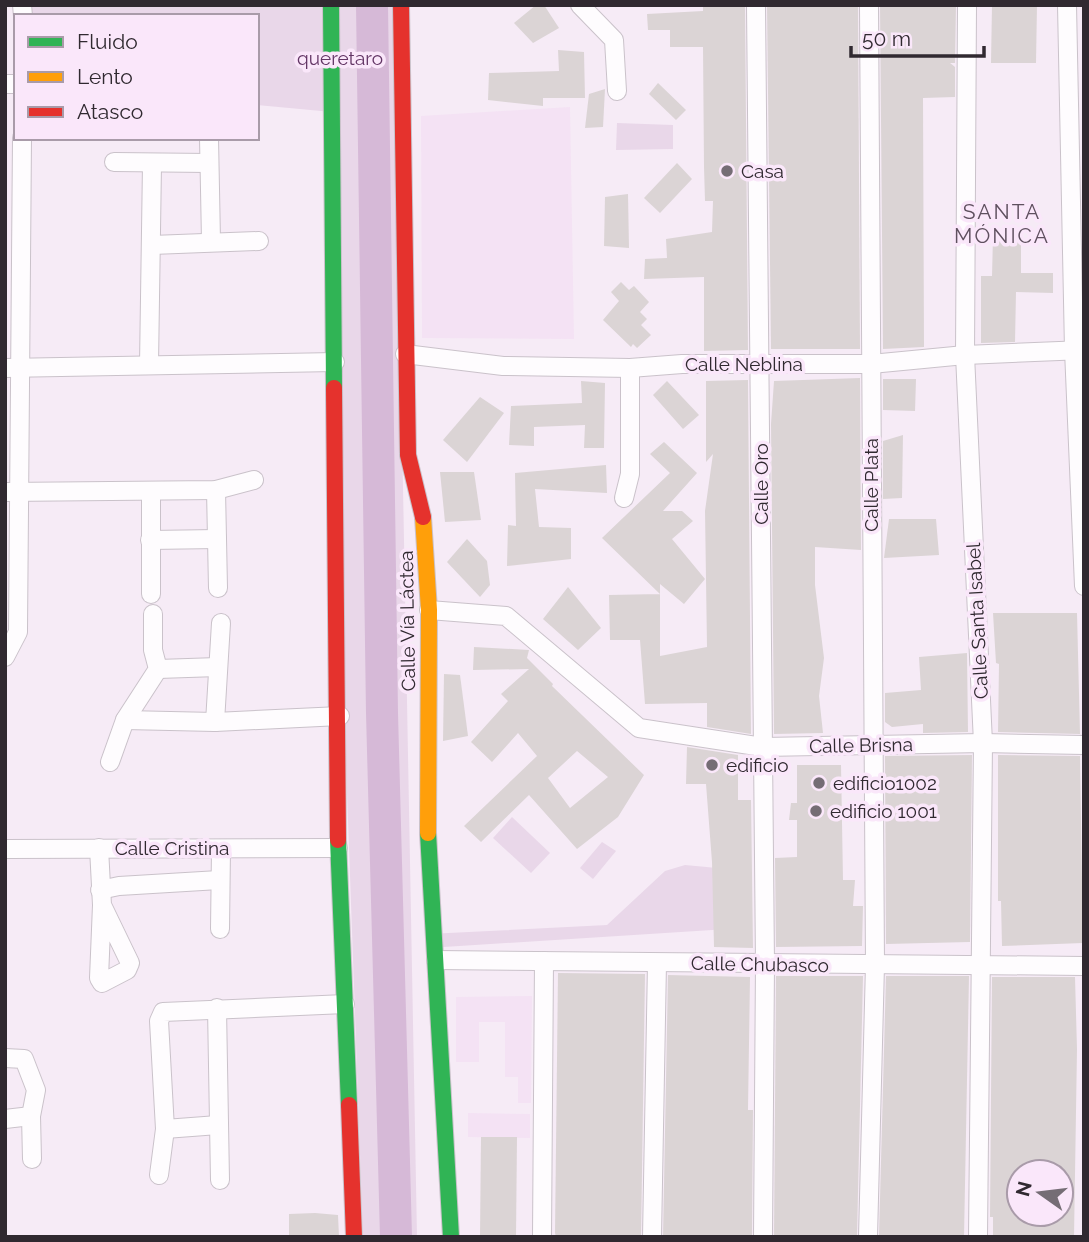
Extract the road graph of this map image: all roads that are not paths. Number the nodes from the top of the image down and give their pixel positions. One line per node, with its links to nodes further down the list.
1 (331, 5): 20 (street)
2 (401, 5): 18 (street, Calle Vía Láctea)
3 (580, 5): 8 (street)
4 (756, 5): 21 (street, Calle Oro)
5 (869, 5): 22 (street, Calle Plata)
6 (967, 5): 19 (street, Calle Santa Isabel)
7 (1067, 5): 17 (street)
8 (617, 91)
9 (22, 140): 24 (street)
10 (209, 140): 12 (street)
11 (114, 162): 13 (street)
12 (209, 163): 13 (street); 14 (street)
13 (152, 164): 16 (street)
14 (211, 241): 15 (street); 16 (street)
15 (259, 241)
16 (152, 245): 23 (street)
17 (1079, 350): 19 (street, Calle Neblina); 33 (street)
18 (405, 354): 25 (street, Calle Neblina); 36 (street, Calle Vía Láctea)
19 (965, 355): 22 (street, Calle Neblina); 45 (street, Calle Santa Isabel)
20 (335, 362): 23 (street); 42 (street)
21 (760, 364): 22 (street, Calle Neblina); 25 (street, Calle Neblina); 48 (street, Calle Oro)
22 (871, 364): 46 (street, Calle Plata)
23 (149, 365): 24 (street)
24 (13, 368): 28 (street)
25 (631, 368): 30 (street)
26 (254, 480): 27 (street)
27 (216, 490): 29 (street); 31 (street)
28 (12, 492): 29 (street); 39 (street)
29 (151, 492): 32 (street)
30 (624, 498)
31 (217, 539): 32 (street); 34 (street)
32 (150, 540): 35 (street)
33 (1084, 586)
34 (218, 588)
35 (151, 594)
36 (429, 610): 48 (street, Calle Brisna); 56 (street, Calle Vía Láctea)
37 (153, 614): 41 (street)
38 (221, 623): 40 (street)
39 (5, 657)
40 (218, 667): 41 (street); 44 (street)
41 (158, 669): 43 (street)
42 (340, 716): 44 (street); 51 (street)
43 (125, 720): 44 (street); 49 (street)
44 (215, 722)
45 (983, 743): 46 (street, Calle Brisna); 47 (street, Calle Brisna); 61 (street, Calle Santa Isabel)
46 (873, 744): 48 (street, Calle Brisna); 60 (street, Calle Plata)
47 (1084, 745)
48 (763, 747): 59 (street, Calle Oro)
49 (110, 762)
50 (99, 848): 52 (street, Calle Cristina); 53 (street, Calle Cristina); 54 (street)
51 (338, 848): 53 (street, Calle Cristina); 63 (street)
52 (5, 849)
53 (221, 849): 54 (street)
54 (219, 880): 55 (street)
55 (220, 929)
56 (436, 960): 57 (street, Calle Chubasco); 74 (street, Calle Vía Láctea)
57 (544, 961): 58 (street, Calle Chubasco); 75 (street)
58 (657, 963): 59 (street, Calle Chubasco); 76 (street)
59 (765, 964): 60 (street, Calle Chubasco); 77 (street, Calle Oro)
60 (875, 965): 61 (street, Calle Chubasco); 78 (street, Calle Plata)
61 (980, 965): 62 (street, Calle Chubasco); 79 (street, Calle Santa Isabel)
62 (1084, 966)
63 (345, 1004): 64 (street); 73 (street)
64 (217, 1008): 68 (street); 69 (street)
65 (5, 1058): 66 (street)
66 (31, 1116): 67 (street); 70 (street)
67 (5, 1119)
68 (218, 1125): 69 (street); 72 (street)
69 (165, 1129): 71 (street)
70 (32, 1158)
71 (159, 1175)
72 (220, 1180)
73 (354, 1237)
74 (451, 1237)
75 (542, 1237)
76 (652, 1237)
77 (763, 1237)
78 (868, 1237)
79 (978, 1237)

